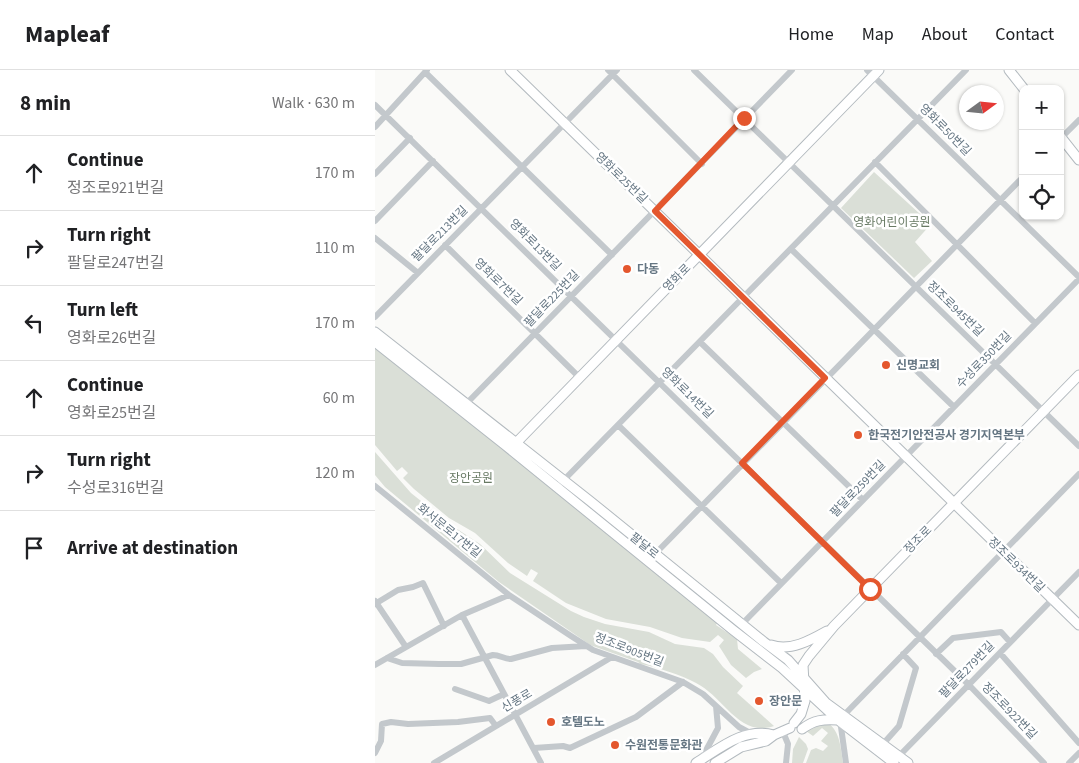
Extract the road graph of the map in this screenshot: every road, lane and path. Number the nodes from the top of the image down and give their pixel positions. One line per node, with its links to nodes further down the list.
1 (510, 70): 17 (street, 영화로25번길)
2 (695, 70): 14 (street, 정조로945번길)
3 (780, 70): 10 (street)
4 (792, 70): 10 (street, 팔달로225번길)
5 (966, 70): 15 (street)
6 (1009, 70): 11 (street)
7 (426, 71): 13 (street); 27 (street)
8 (612, 72): 17 (street, 팔달로213번길); 26 (street)
9 (874, 72): 15 (street, 영화로50번길); 24 (street, 영화로)
10 (786, 76): 14 (street, 팔달로225번길)
11 (1021, 85)
12 (375, 104): 13 (street, 영화로13번길)
13 (386, 115): 18 (street); 20 (street, 영화로13번길)
14 (744, 118): 24 (street, 정조로945번길); 26 (street, 팔달로225번길)
15 (918, 119): 25 (street); 30 (street, 영화로50번길)
16 (1079, 120): 19 (street)
17 (565, 123): 27 (street, 팔달로213번길); 33 (street, 영화로25번길)
18 (375, 127)
19 (1064, 134)
20 (410, 138): 23 (street, 영화로13번길); 28 (street)
21 (1064, 141): 22 (street)
22 (1079, 160)
23 (433, 161): 32 (street, 영화로13번길); 34 (street)
24 (790, 162): 31 (street, 정조로945번길); 40 (street, 영화로)
25 (875, 162): 31 (street); 36 (street)
26 (702, 164): 33 (street, 팔달로225번길)
27 (522, 167): 32 (street, 팔달로213번길); 39 (street)
28 (375, 174)
29 (1019, 181): 30 (street)
30 (1000, 200): 36 (street); 42 (street, 영화로50번길)
31 (834, 205): 38 (street); 43 (street, 정조로945번길)
32 (481, 208): 37 (street, 팔달로213번길); 44 (street, 영화로13번길)
33 (655, 211): 39 (street, 팔달로225번길); 40 (street, 영화로25번길)
34 (375, 221)
35 (375, 238): 41 (street)
36 (957, 243): 43 (street); 47 (street)
37 (445, 246): 41 (street, 팔달로213번길); 50 (street, 영화로7번길)
38 (791, 249): 45 (street); 48 (street)
39 (612, 255): 44 (street, 팔달로225번길)
40 (699, 255): 45 (street, 영화로25번길); 51 (street, 영화로)
41 (418, 273): 46 (street, 팔달로213번길)
42 (1079, 278): 47 (street, 수성로350번길)
43 (915, 286): 48 (street); 54 (street, 정조로945번길)
44 (570, 296): 50 (street, 팔달로225번길); 51 (street, 영화로13번길)
45 (743, 298): 53 (street); 57 (street, 영화로25번길)
46 (375, 317)
47 (1035, 323): 54 (street, 수성로350번길)
48 (873, 330): 57 (street); 60 (street)
49 (375, 332): 59 (street, 팔달로)
50 (535, 334): 56 (street, 영화로7번길); 59 (street, 팔달로225번길)
51 (616, 339): 56 (street, 영화로); 58 (street, 영화로14번길)
52 (375, 342): 71 (street, 팔달로)
53 (701, 342): 58 (street); 62 (street)
54 (995, 364): 60 (street, 수성로350번길); 61 (street, 정조로945번길)
55 (1079, 375): 61 (street, 정조로)
56 (579, 377): 64 (street, 영화로)
57 (825, 378): 62 (street); 66 (street, 정조로934번길)
58 (660, 383): 63 (street); 67 (street, 영화로14번길)
59 (466, 404): 64 (street, 팔달로)
60 (954, 407): 66 (street, 수성로350번길)
61 (1043, 412): 65 (street, 정조로945번길); 73 (street, 정조로)
62 (783, 422): 67 (street); 72 (street)
63 (618, 426): 69 (street); 74 (street)
64 (516, 443): 69 (street, 팔달로)
65 (1079, 446)
66 (905, 457): 72 (street, 팔달로259번길); 73 (street, 정조로934번길)
67 (742, 463): 74 (street); 75 (street, 영화로14번길)
68 (1079, 474): 76 (street)
69 (563, 480): 71 (street); 77 (street, 팔달로)
70 (375, 486): 81 (street, 화서문로17번길)
71 (557, 488): 105 (street, 팔달로)
72 (863, 500): 75 (street, 팔달로259번길)
73 (953, 504): 76 (street, 정조로934번길); 80 (street, 정조로)
74 (701, 506): 77 (street); 79 (street)
75 (822, 542): 79 (street, 팔달로259번길); 80 (street, 정조로922번길)
76 (1003, 552): 82 (street, 정조로934번길); 89 (street)
77 (655, 555): 85 (street, 팔달로)
78 (1079, 572): 82 (street, 팔달로279번길)
79 (781, 583): 85 (street, 팔달로259번길)
80 (870, 589): 88 (street, 정조로); 89 (street, 정조로922번길)
81 (509, 595): 84 (street); 92 (street, 정조로905번길)
82 (1053, 600): 86 (street, 정조로934번길); 91 (street, 팔달로279번길)
83 (375, 602): 87 (street); 93 (street)
84 (462, 615): 87 (street); 97 (street)
85 (742, 624): 90 (street, 팔달로)
86 (1079, 625)
87 (444, 626): 93 (street)
88 (831, 629): 90 (street); 101 (street, 정조로)
89 (920, 637): 95 (street); 96 (street, 정조로922번길)
90 (764, 642): 101 (street, 팔달로)
91 (1010, 642): 94 (street, 팔달로279번길); 96 (street)
92 (586, 646): 97 (street); 98 (street, 정조로905번길)
93 (406, 647): 99 (street)
94 (1000, 653): 103 (street, 팔달로279번길); 113 (street)
95 (903, 654): 109 (street); 114 (street)
96 (936, 654): 103 (street, 정조로922번길)
97 (483, 657): 99 (street); 106 (street)
98 (612, 657): 102 (street, 정조로905번길); 108 (street, 신풍로)
99 (387, 658): 100 (street)
100 (375, 664)
101 (804, 678): 105 (street, 정조로); 109 (street, 팔달로)
102 (683, 682): 107 (street, 정조로905번길); 115 (street)
103 (969, 685): 118 (street, 팔달로279번길); 126 (street, 정조로922번길)
104 (455, 689): 106 (street)
105 (806, 690): 109 (street, 팔달로); 111 (street, 정조로)
106 (504, 694): 108 (street)
107 (716, 706): 112 (street, 정조로905번길); 119 (street)
108 (515, 715): 110 (street, 신풍로); 115 (street)
109 (841, 720): 111 (street); 114 (street, 팔달로); 118 (street, 팔달로); 124 (street)
110 (497, 726): 116 (street); 121 (street, 신풍로)
111 (789, 730): 112 (street); 120 (street); 123 (street)
112 (752, 734): 119 (street)
113 (1079, 743)
114 (883, 744): 118 (street, 팔달로)
115 (533, 748): 122 (street)
116 (375, 753)
117 (1079, 753): 127 (street)
118 (897, 760): 125 (street, 팔달로)
119 (699, 761)
120 (716, 762)
121 (434, 763)
122 (541, 763)
123 (786, 763)
124 (846, 763)
125 (909, 763)
126 (1044, 763)
127 (1069, 763)

